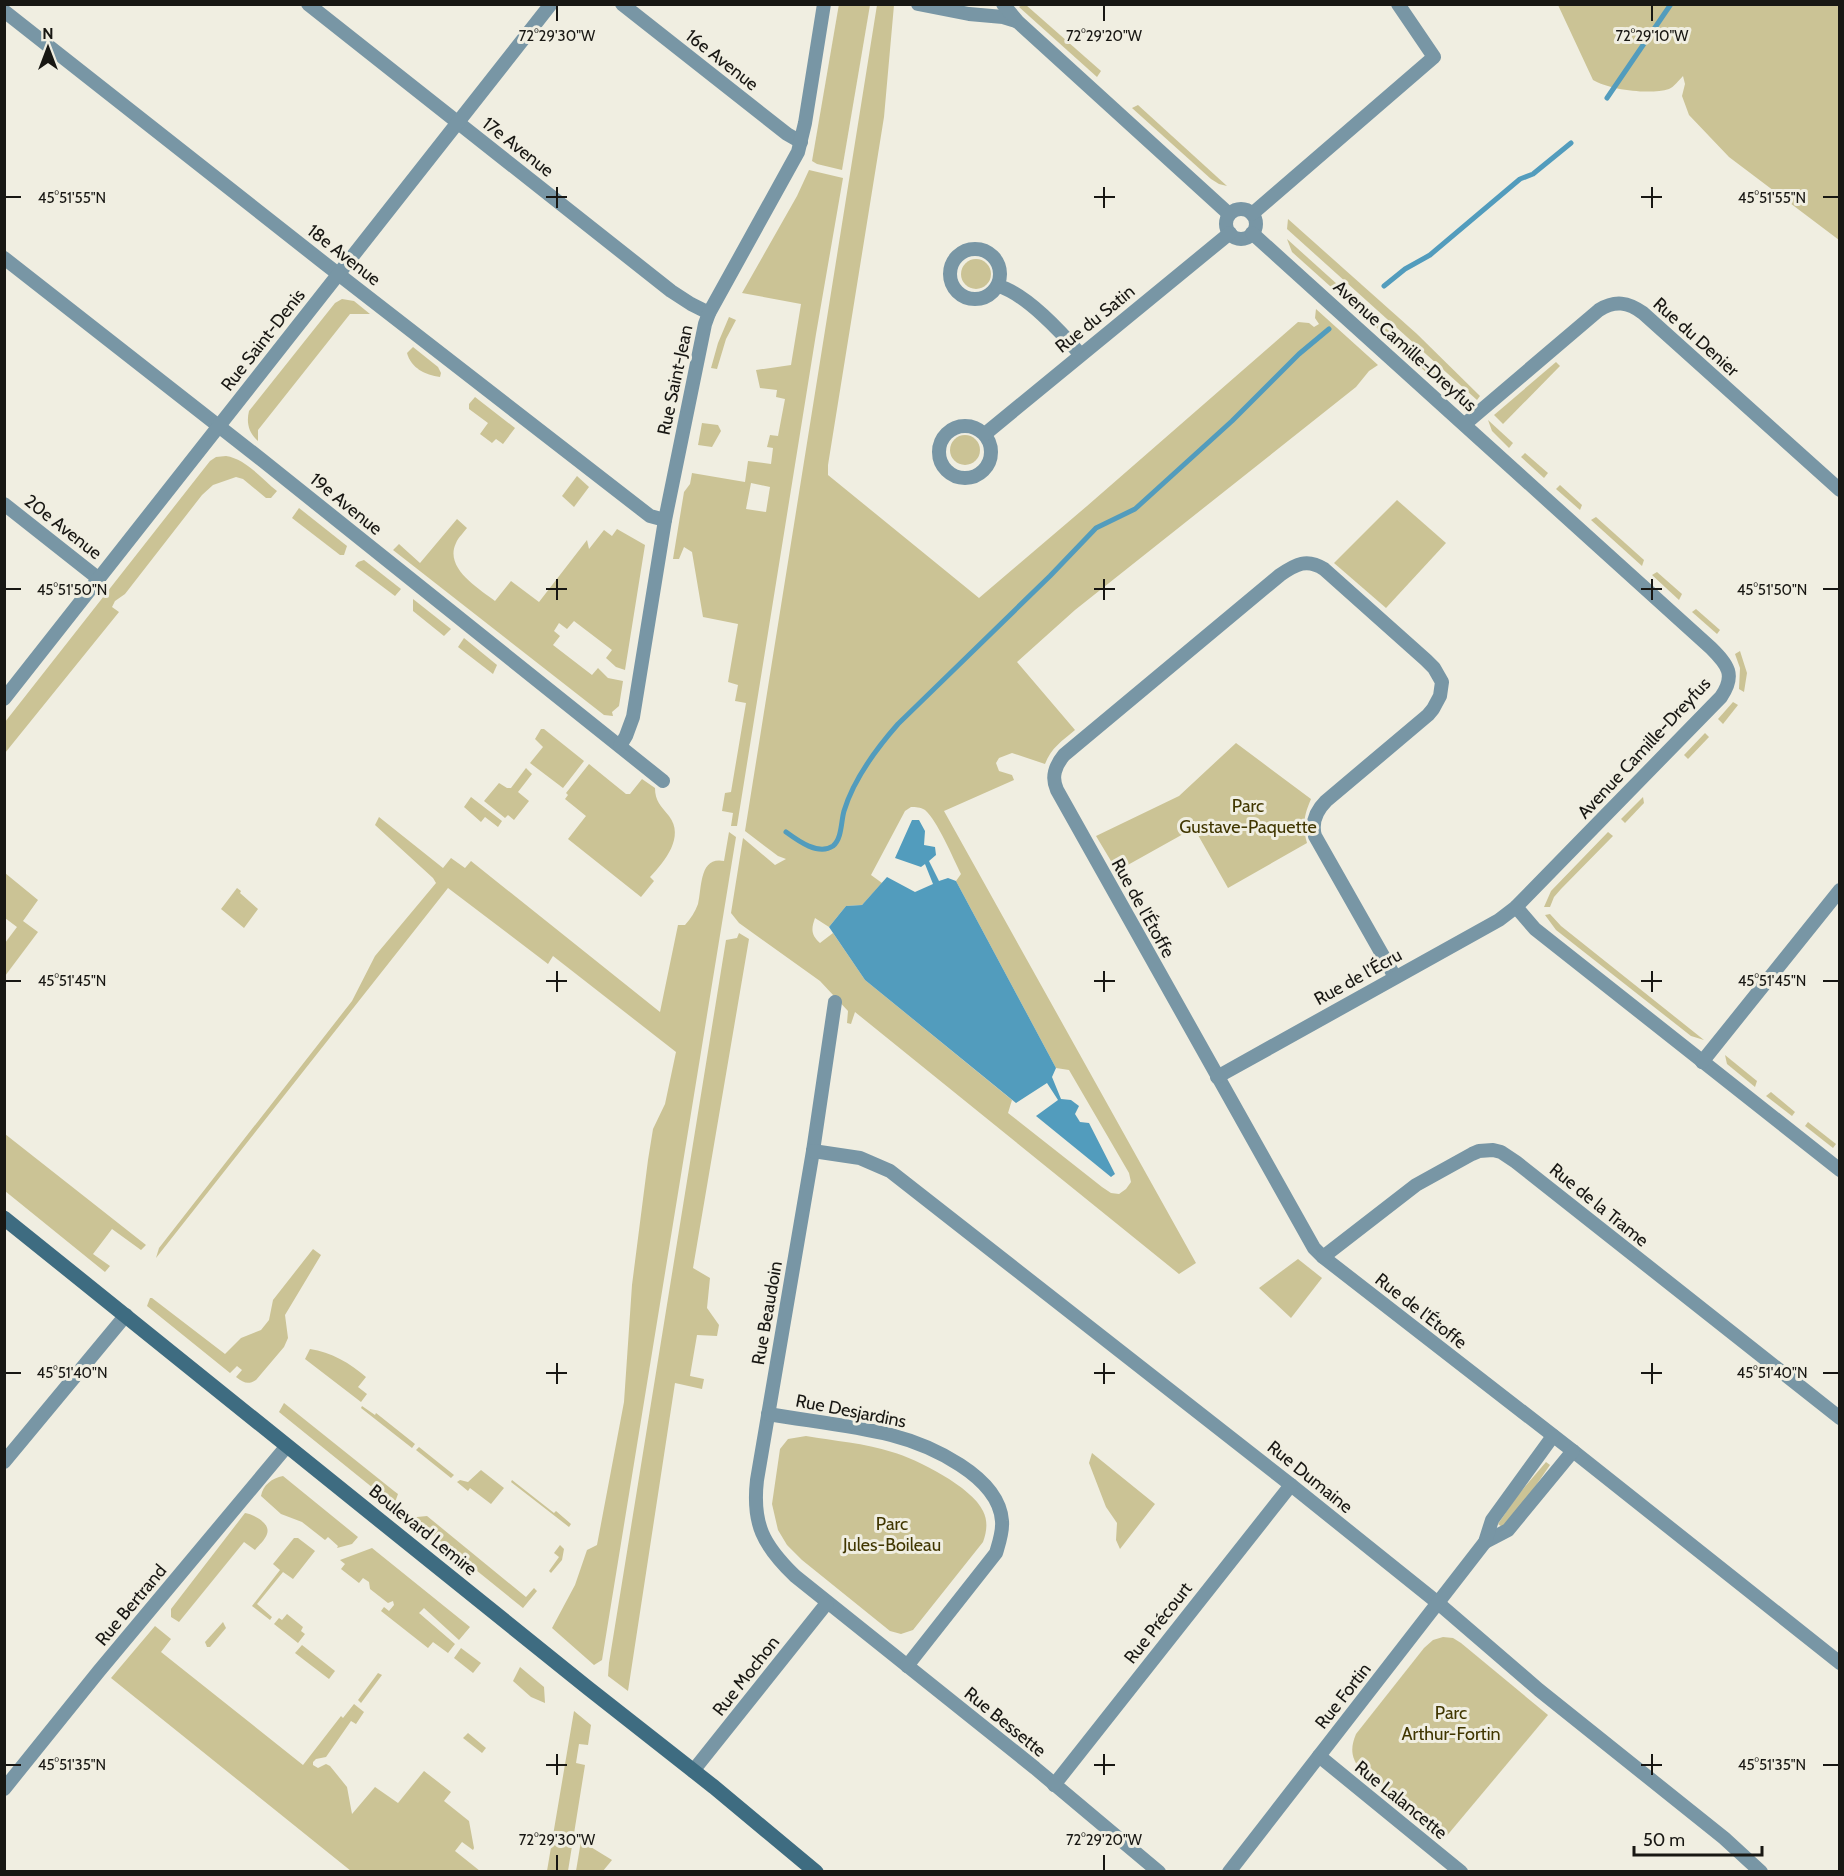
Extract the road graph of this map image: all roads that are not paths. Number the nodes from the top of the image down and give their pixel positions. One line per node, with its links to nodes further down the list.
1 (308, 4): 10 (street, 17e Avenue)
2 (550, 4): 10 (street, Rue Saint-Denis)
3 (622, 4): 11 (street, 16e Avenue)
4 (824, 4): 11 (street, Rue Saint-Jean)
5 (918, 4): 9 (street)
6 (1003, 4): 9 (street)
7 (1398, 4): 13 (street)
8 (9, 13): 17 (street, 18e Avenue)
9 (1018, 22): 12 (street)
10 (457, 122): 17 (street, Rue Saint-Denis); 19 (street, 17e Avenue)
11 (801, 142): 19 (street, Rue Saint-Jean)
12 (1230, 214): 13 (street); 14 (street)
13 (1252, 214): 15 (street)
14 (1230, 233): 15 (street); 20 (street, Rue du Satin)
15 (1252, 233): 21 (street, Avenue Camille-Dreyfus)
16 (4, 258): 22 (street, 19e Avenue)
17 (338, 273): 22 (street, Rue Saint-Denis); 26 (street, 18e Avenue)
18 (998, 286): 20 (street)
19 (709, 313): 26 (street, Rue Saint-Jean)
20 (1080, 354): 23 (street, Rue du Satin)
21 (1465, 424): 24 (street, Rue du Denier); 32 (street, Avenue Camille-Dreyfus)
22 (219, 426): 27 (street, Rue Saint-Denis); 29 (street, 19e Avenue)
23 (985, 434)
24 (1839, 490)
25 (4, 504): 27 (street, 20e Avenue)
26 (666, 520): 29 (street, Rue Saint-Jean)
27 (99, 579): 28 (street, Rue Saint-Denis)
28 (4, 699)
29 (620, 746): 30 (street, 19e Avenue)
30 (663, 781)
31 (1839, 890): 33 (street)
32 (1516, 907): 34 (street, Rue de l'Écru); 36 (street)
33 (1834, 908): 36 (street)
34 (1395, 977): 37 (street, Rue de l'Écru); 37 (street, Rue de l'Étoffe)
35 (835, 1002): 38 (street, Rue Beaudoin)
36 (1702, 1062): 39 (street)
37 (1217, 1077): 41 (street, Rue de l'Étoffe)
38 (813, 1151): 43 (street, Rue Beaudoin); 49 (street, Rue Dumaine)
39 (1839, 1170)
40 (4, 1218): 42 (main road, Boulevard Lemire)
41 (1323, 1257): 44 (street, Rue de la Trame); 45 (street, Rue de l'Étoffe)
42 (126, 1315): 46 (main road, Boulevard Lemire); 48 (street)
43 (768, 1414): 51 (street, Rue Beaudoin); 54 (street, Rue Desjardins)
44 (1839, 1418)
45 (1553, 1436): 47 (street, Rue de l'Étoffe); 50 (street, Rue Fortin)
46 (287, 1446): 56 (main road, Boulevard Lemire); 58 (street, Rue Bertrand)
47 (1573, 1451): 50 (street, Rue Fortin); 53 (street, Rue de l'Étoffe)
48 (4, 1462)
49 (1291, 1485): 52 (street, Rue Dumaine); 57 (street, Rue Précourt)
50 (1485, 1542): 52 (street, Rue Fortin)
51 (827, 1603): 54 (street, Rue Bessette); 56 (street, Rue Mochon)
52 (1438, 1603): 55 (street, Rue Fortin); 63 (street, Rue Dumaine)
53 (1839, 1663)
54 (907, 1666): 57 (street, Rue Bessette)
55 (1319, 1756): 61 (street, Rue Fortin); 62 (street, Rue Lalancette)
56 (693, 1771): 59 (main road, Boulevard Lemire)
57 (1054, 1785): 60 (street, Rue Bessette)
58 (4, 1790)
59 (816, 1872)
60 (1158, 1872)
61 (1229, 1872)
62 (1461, 1872)
63 (1761, 1872)

